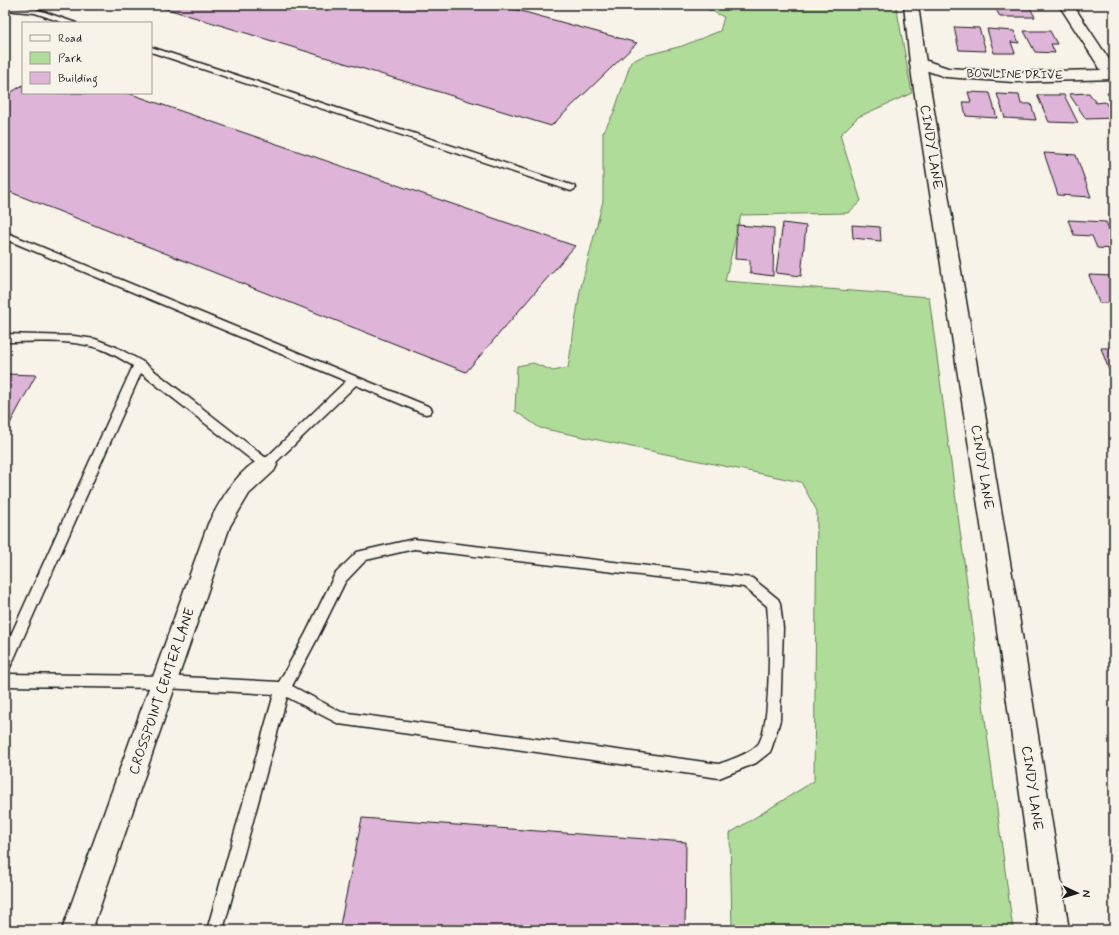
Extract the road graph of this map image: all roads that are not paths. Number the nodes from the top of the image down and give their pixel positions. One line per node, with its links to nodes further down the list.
1 (911, 5): 6 (main road, CINDY LANE)
2 (1066, 5): 7 (main road)
3 (5, 8): 4 (lane)
4 (69, 22)
5 (152, 49): 8 (lane)
6 (918, 63): 7 (main road, BOWLINE DRIVE); 21 (main road, CINDY LANE)
7 (1113, 74)
8 (570, 188)
9 (5, 235): 12 (lane)
10 (5, 338): 11 (lane)
11 (139, 365): 14 (lane); 15 (lane)
12 (354, 380): 13 (lane); 14 (lane)
13 (426, 410)
14 (266, 465): 17 (main road, CROSSPOINT CENTER LANE)
15 (5, 663)
16 (5, 680): 17 (lane)
17 (164, 682): 18 (lane); 19 (main road, CROSSPOINT CENTER LANE)
18 (283, 688): 18 (lane); 20 (lane)
19 (77, 930)
20 (215, 930)
21 (1054, 930)

